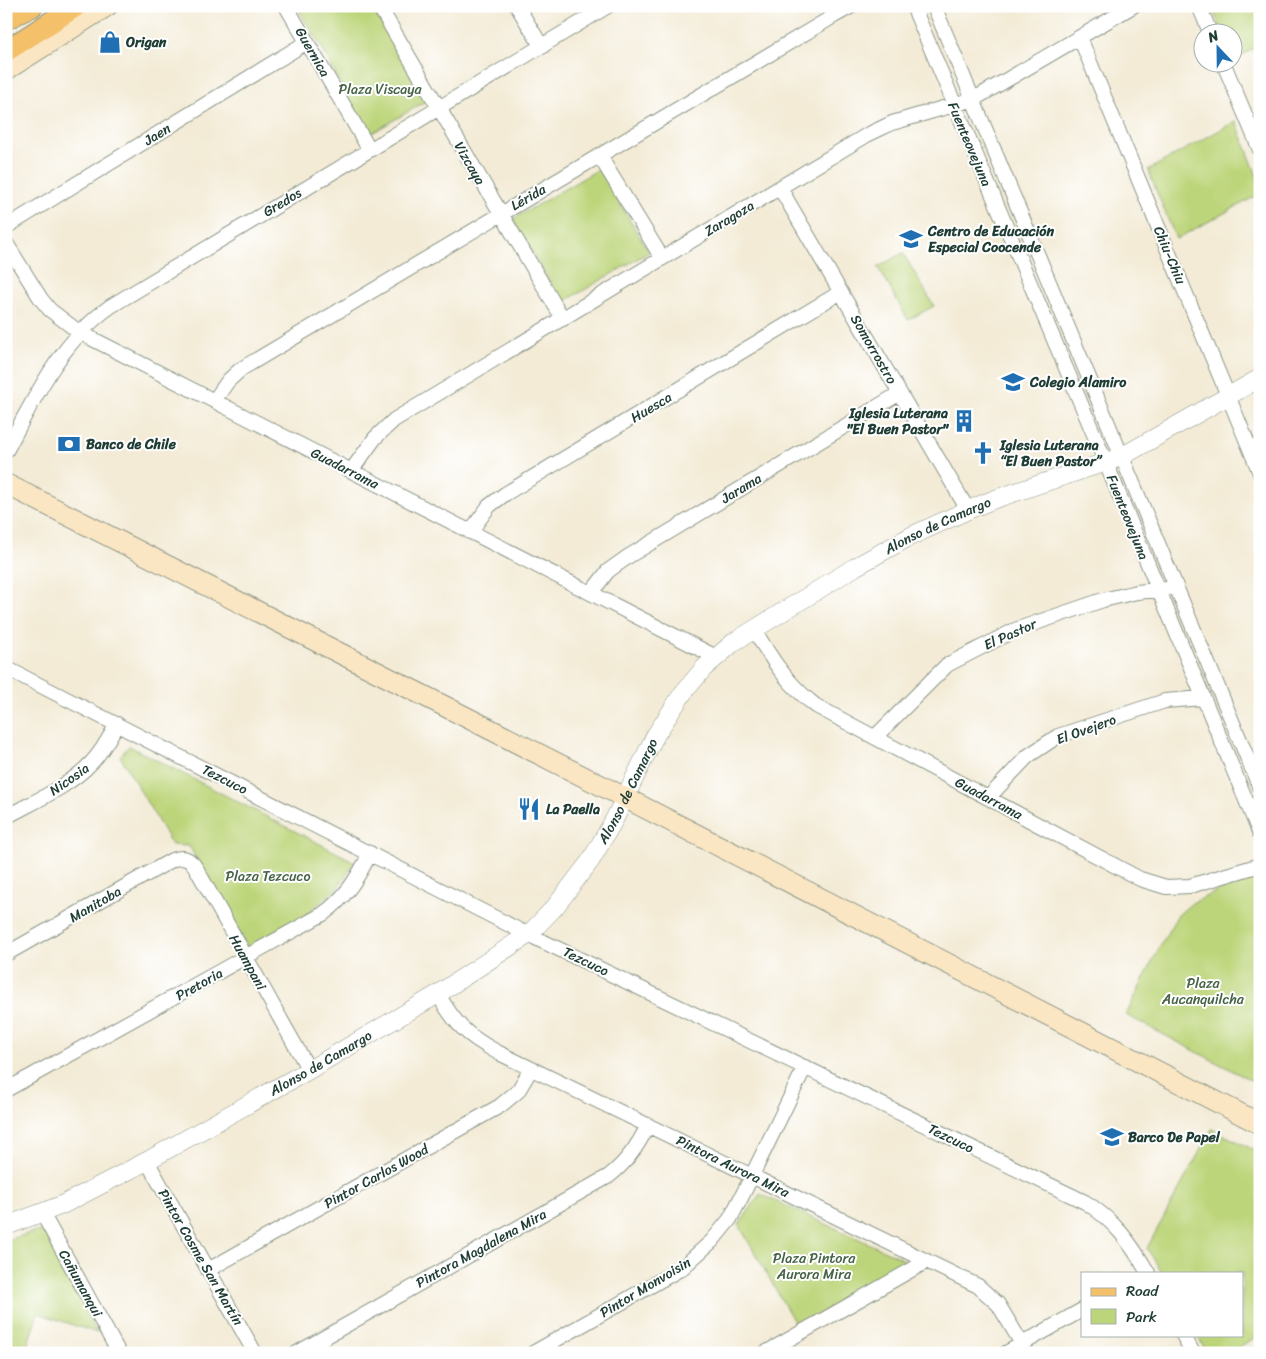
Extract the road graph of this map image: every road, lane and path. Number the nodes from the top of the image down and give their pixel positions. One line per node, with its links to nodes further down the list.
1 (32, 6): 14 (main road)
2 (49, 6): 16 (main road)
3 (76, 6): 20 (main road)
4 (107, 6): 21 (main road)
5 (286, 6): 18 (street, Guernica)
6 (379, 6): 25 (street, Vizcaya)
7 (517, 6): 19 (street)
8 (608, 6): 19 (street, Gredos)
9 (852, 6): 28 (street, Lérida)
10 (913, 6): 24 (street, Fuenteovejuna)
11 (934, 6): 23 (street, Fuenteovejuna)
12 (1133, 6): 17 (street, Zaragoza)
13 (1199, 6): 15 (street)
14 (6, 19)
15 (1206, 22)
16 (6, 34)
17 (1080, 38): 23 (street, Zaragoza); 39 (street, Chiu-Chiu)
18 (307, 42): 26 (street, Guernica); 31 (street, Jaen)
19 (542, 47): 25 (street, Gredos)
20 (6, 51)
21 (6, 70)
22 (1227, 72): 27 (street)
23 (974, 99): 24 (street, Zaragoza); 42 (street, Fuenteovejuna)
24 (954, 106): 29 (street, Zaragoza); 42 (street, Fuenteovejuna)
25 (439, 109): 26 (street, Gredos); 30 (street, Vizcaya)
26 (369, 149): 36 (street, Gredos)
27 (1260, 150)
28 (600, 155): 30 (street, Lérida); 33 (street)
29 (780, 188): 33 (street, Zaragoza); 34 (street, Somorrostro)
30 (500, 214): 35 (street, Vizcaya); 40 (street, Lérida)
31 (6, 227)
32 (6, 243): 36 (street, Guadarrama)
33 (662, 258): 35 (street, Zaragoza)
34 (841, 292): 38 (street, Somorrostro); 47 (street, Huesca)
35 (563, 319): 43 (street, Zaragoza)
36 (79, 332): 40 (street, Guadarrama); 41 (street, Gredos)
37 (1260, 378): 39 (street, Alonso de Camargo)
38 (900, 393): 46 (street, Somorrostro); 50 (street, Jarama)
39 (1229, 396): 42 (street, Alonso de Camargo); 44 (street, Chiu-Chiu)
40 (214, 401): 43 (street, Guadarrama)
41 (6, 451)
42 (1114, 460): 46 (street, Alonso de Camargo); 48 (street, Fuenteovejuna); 49 (street, Fuenteovejuna)
43 (351, 471): 47 (street, Guadarrama)
44 (1260, 473)
45 (6, 484): 58 (main road)
46 (968, 510): 51 (street, Alonso de Camargo)
47 (470, 532): 50 (street, Guadarrama)
48 (1175, 588): 49 (street, El Pastor); 57 (street, Fuenteovejuna)
49 (1158, 590): 54 (street, Fuenteovejuna); 56 (street, El Pastor)
50 (591, 593): 52 (street, Guadarrama)
51 (754, 629): 52 (street, Alonso de Camargo); 56 (street, Guadarrama)
52 (716, 657): 58 (street, Alonso de Camargo)
53 (6, 668): 55 (street, Tezcuco)
54 (1203, 698): 59 (street, El Ovejero); 61 (street, Fuenteovejuna)
55 (117, 724): 60 (street, Nicosia); 62 (street, Tezcuco)
56 (875, 737): 59 (street, Guadarrama)
57 (1260, 788)
58 (625, 798): 65 (street, Alonso de Camargo); 73 (main road)
59 (988, 798): 64 (street, Guadarrama)
60 (6, 818)
61 (1260, 834)
62 (370, 853): 65 (street, Tezcuco); 67 (street, Pretoria)
63 (184, 858): 66 (street, Manitoba); 67 (street, Huampani)
64 (1260, 865)
65 (529, 934): 68 (street, Alonso de Camargo); 69 (street, Tezcuco)
66 (6, 954)
67 (246, 957): 71 (street, Huampani); 72 (street, Pretoria)
68 (438, 994): 70 (street, Pintora Aurora Mira); 71 (street, Alonso de Camargo)
69 (805, 1067): 76 (street, Pintor Monvoisin); 81 (street, Tezcuco)
70 (532, 1069): 74 (street, Pintora Aurora Mira); 80 (street, Pintor Carlos Wood)
71 (309, 1070): 75 (street, Alonso de Camargo)
72 (6, 1090)
73 (1260, 1124)
74 (648, 1125): 76 (street, Pintora Aurora Mira); 87 (street, Pintora Magdalena Mira)
75 (147, 1161): 77 (street, Alonso de Camargo); 80 (street, Pintor Cosme San Martín)
76 (753, 1176): 79 (street, Pintora Aurora Mira); 88 (street, Pintor Monvoisin)
77 (42, 1213): 78 (street, Alonso de Camargo); 85 (street, Cañumanqui)
78 (6, 1226)
79 (927, 1261): 84 (street, Pintora Aurora Mira); 89 (street)
80 (208, 1270): 86 (street, Pintor Cosme San Martín)
81 (1147, 1272)
82 (1081, 1311): 84 (street)
83 (1184, 1336): 91 (street)
84 (1022, 1344): 90 (street)
85 (119, 1353)
86 (255, 1353)
87 (297, 1353)
88 (533, 1353)
89 (765, 1353)
90 (1006, 1353)
91 (1193, 1353)

